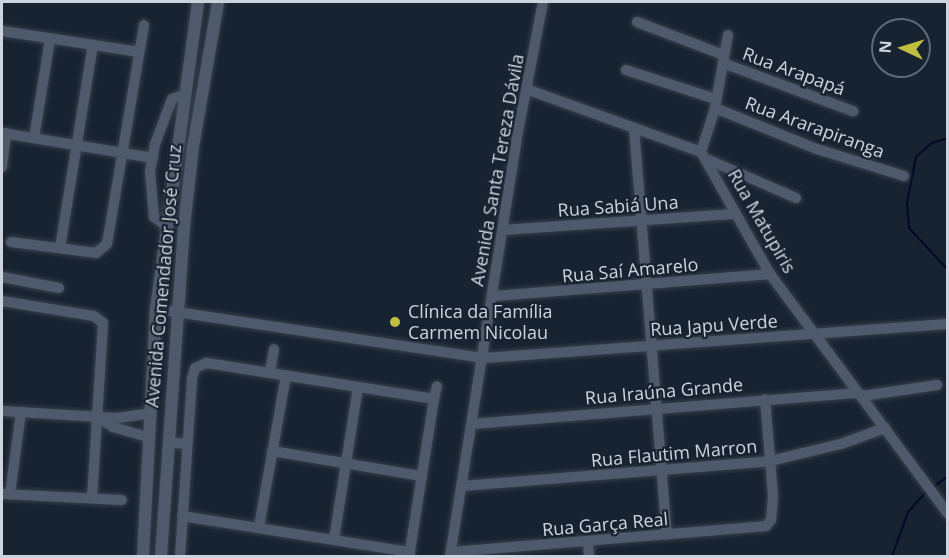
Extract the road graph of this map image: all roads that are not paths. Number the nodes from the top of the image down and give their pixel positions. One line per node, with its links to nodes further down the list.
1 (198, 2): 14 (street, Avenida Comendador José Cruz)
2 (218, 2): 40 (street, Avenida Comendador José Cruz)
3 (543, 2): 13 (street, Avenida Santa Tereza Dávila)
4 (637, 22): 11 (street, Rua Arapapá)
5 (144, 25): 10 (street)
6 (2, 31): 8 (street)
7 (728, 35): 11 (street)
8 (50, 39): 9 (street); 19 (street)
9 (93, 45): 10 (street); 20 (street)
10 (139, 52): 21 (street)
11 (723, 59): 15 (street); 16 (street, Rua Arapapá)
12 (626, 70): 15 (street, Rua Ararapiranga)
13 (526, 89): 17 (street); 30 (street, Avenida Santa Tereza Dávila)
14 (183, 95): 23 (street); 29 (street, Avenida Comendador José Cruz)
15 (715, 103): 22 (street); 25 (street, Rua Ararapiranga)
16 (853, 111)
17 (634, 128): 22 (street); 28 (street)
18 (4, 133): 19 (street); 24 (street)
19 (34, 138): 20 (street)
20 (77, 145): 21 (street); 32 (street)
21 (122, 153): 23 (street); 32 (street)
22 (705, 156): 26 (street); 27 (street, Rua Matupiris)
23 (153, 158): 29 (street)
24 (2, 167)
25 (904, 176)
26 (796, 198)
27 (735, 214): 28 (street, Rua Sabiá Una); 33 (street, Rua Matupiris)
28 (641, 222): 30 (street, Rua Sabiá Una); 35 (street)
29 (165, 225): 39 (street, Avenida Comendador José Cruz)
30 (504, 230): 37 (street, Avenida Santa Tereza Dávila)
31 (11, 242): 32 (street)
32 (60, 248)
33 (770, 274): 35 (street, Rua Saí Amarelo); 42 (street, Rua Matupiris)
34 (2, 278): 36 (street)
35 (647, 286): 37 (street, Rua Saí Amarelo); 43 (street)
36 (59, 288)
37 (493, 296): 45 (street, Avenida Santa Tereza Dávila)
38 (2, 301): 58 (street)
39 (156, 309): 40 (street, Rua Japu Verde); 57 (street, Avenida Comendador José Cruz)
40 (176, 312): 45 (street, Rua Japu Verde); 66 (street, Avenida Comendador José Cruz)
41 (948, 324): 42 (street, Rua Japu Verde)
42 (816, 333): 43 (street, Rua Japu Verde); 51 (street, Rua Matupiris)
43 (653, 346): 45 (street, Rua Japu Verde); 54 (street)
44 (274, 349): 46 (street)
45 (484, 358): 59 (street, Avenida Santa Tereza Dávila)
46 (270, 372): 47 (street); 63 (street)
47 (286, 375): 50 (street); 64 (street)
48 (937, 385): 51 (street, Rua Iraúna Grande)
49 (437, 386): 52 (street)
50 (358, 387): 52 (street); 67 (street)
51 (861, 394): 53 (street, Rua Iraúna Grande); 60 (street, Rua Matupiris)
52 (434, 399): 70 (street)
53 (765, 399): 54 (street, Rua Iraúna Grande); 65 (street)
54 (656, 410): 59 (street, Rua Iraúna Grande); 69 (street)
55 (2, 411): 56 (street)
56 (21, 412): 58 (street); 72 (street)
57 (150, 413): 58 (street); 61 (street, Avenida Comendador José Cruz)
58 (98, 417): 61 (street); 73 (street)
59 (472, 424): 71 (street, Avenida Santa Tereza Dávila)
60 (885, 428): 65 (street, Rua Flautim Marron); 75 (street, Rua Matupiris)
61 (149, 437): 83 (street, Avenida Comendador José Cruz)
62 (175, 443): 63 (street)
63 (187, 444): 68 (street)
64 (272, 451): 67 (street); 77 (street)
65 (770, 460): 69 (street, Rua Flautim Marron); 78 (street, Rua Garça Real)
66 (165, 463): 68 (street); 84 (street, Avenida Comendador José Cruz)
67 (346, 463): 70 (street); 79 (street)
68 (186, 464): 76 (street)
69 (660, 473): 71 (street, Rua Flautim Marron); 78 (street)
70 (422, 476): 81 (street)
71 (462, 486): 82 (street, Avenida Santa Tereza Dávila)
72 (6, 494): 73 (street)
73 (92, 497): 74 (street)
74 (122, 500)
75 (945, 511)
76 (182, 516): 77 (street); 85 (street)
77 (259, 527): 79 (street)
78 (667, 535): 80 (street, Rua Garça Real)
79 (334, 539): 81 (street)
80 (588, 542): 82 (street, Rua Garça Real); 86 (street)
81 (409, 554)
82 (451, 554)
83 (143, 556)
84 (161, 556)
85 (180, 556)
86 (589, 556)

